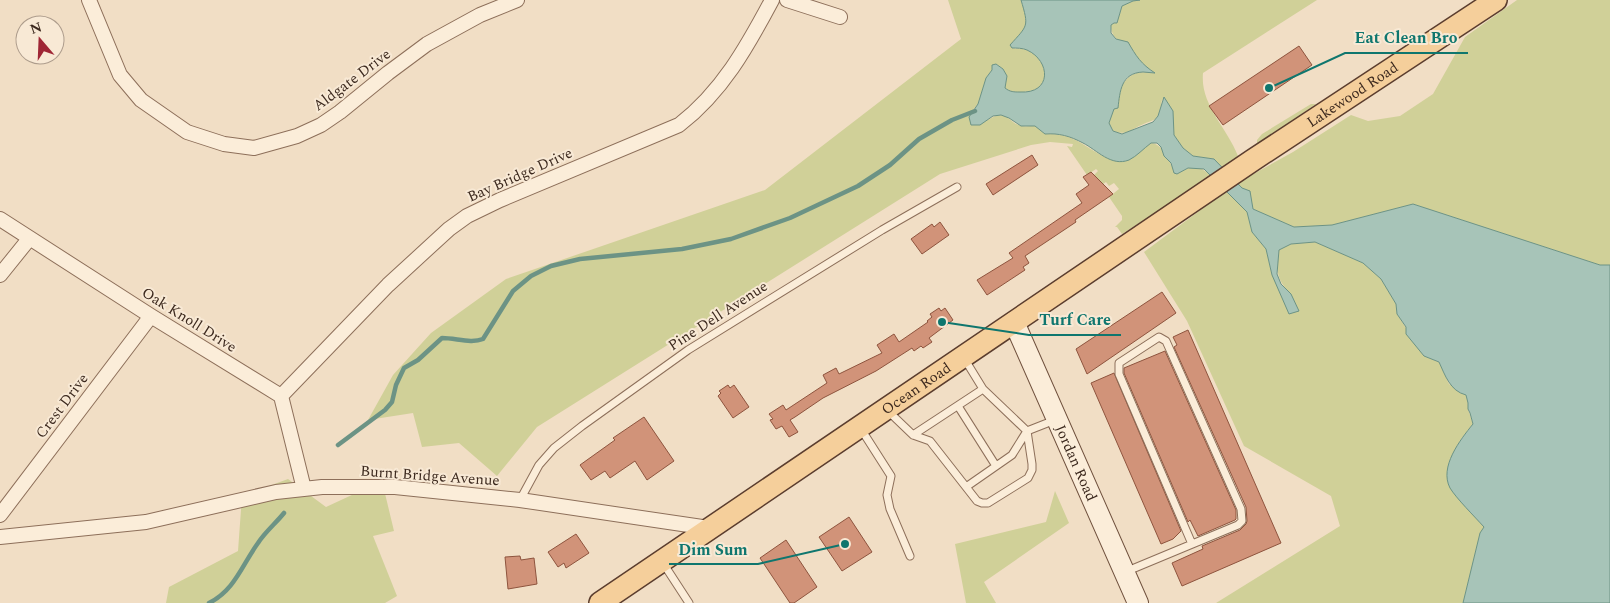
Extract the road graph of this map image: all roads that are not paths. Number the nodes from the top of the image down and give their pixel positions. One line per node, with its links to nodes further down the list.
1 (89, 0): 2 (street, Aldgate Drive)
2 (518, 0)
3 (772, 0): 16 (street, Bay Bridge Drive)
4 (786, 0): 6 (street)
5 (1496, 0): 7 (main road, Lakewood Road)
6 (840, 17)
7 (1233, 174): 13 (main road, Ocean Road)
8 (957, 187): 26 (lane, Pine Dell Avenue)
9 (0, 219): 10 (street, Oak Knoll Drive)
10 (29, 239): 11 (street); 12 (street, Oak Knoll Drive)
11 (0, 275)
12 (151, 316): 16 (street, Oak Knoll Drive); 27 (street, Crest Drive)
13 (1014, 322): 14 (main road, Ocean Road); 19 (street, Jordan Road)
14 (963, 357): 15 (lane); 18 (main road, Ocean Road)
15 (983, 389): 17 (lane); 21 (lane)
16 (281, 396): 25 (street)
17 (958, 406): 22 (lane); 23 (lane)
18 (886, 409): 20 (main road, Ocean Road); 22 (lane)
19 (1058, 419): 21 (lane); 33 (street, Jordan Road)
20 (860, 426): 28 (main road, Ocean Road); 31 (lane)
21 (1027, 431): 23 (lane); 24 (lane)
22 (913, 435): 24 (lane)
23 (996, 466): 24 (lane)
24 (966, 486)
25 (304, 489): 26 (street, Burnt Bridge Avenue); 29 (street, Burnt Bridge Avenue)
26 (520, 500): 28 (street, Burnt Bridge Avenue)
27 (0, 515)
28 (710, 528): 32 (main road, Ocean Road)
29 (0, 537)
30 (1192, 544): 30 (lane); 33 (lane)
31 (910, 556)
32 (662, 561): 34 (main road, Ocean Road); 35 (lane)
33 (1124, 573): 36 (street, Jordan Road)
34 (600, 603)
35 (689, 603)
36 (1138, 603)

